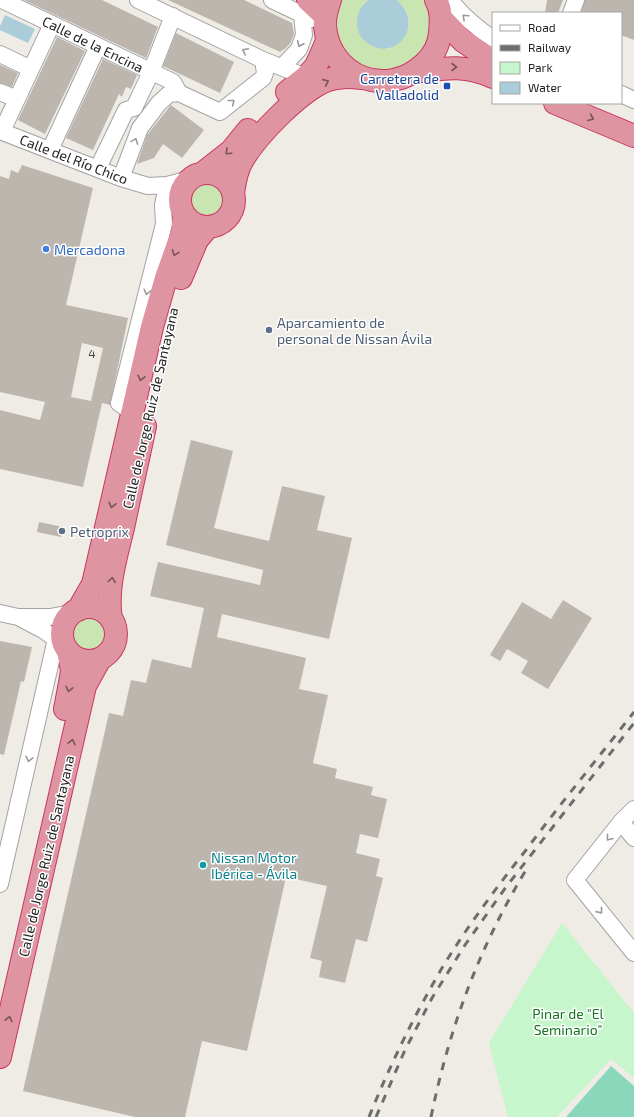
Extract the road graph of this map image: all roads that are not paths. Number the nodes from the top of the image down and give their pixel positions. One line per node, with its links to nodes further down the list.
1 (138, 0): 8 (street)
2 (272, 0): 5 (street)
3 (576, 0): 7 (street)
4 (7, 1): 10 (street, Calle de la Encina)
5 (305, 7): 9 (highway); 16 (street, one-way to 16)
6 (439, 7): 11 (street, one-way to 6); 15 (highway); 19 (highway)
7 (571, 12)
8 (173, 16): 14 (street, one-way to 8); 18 (street)
9 (327, 21): 20 (highway, Calle de Jorge Ruiz de Santayana); 22 (highway)
10 (52, 24): 12 (street, Calle de la Encina); 17 (street)
11 (492, 38)
12 (98, 46): 18 (street, Calle de la Encina); 33 (street)
13 (0, 54): 17 (street)
14 (263, 60): 16 (street); 24 (street, one-way to 14)
15 (492, 60)
16 (282, 67): 20 (street)
17 (31, 69): 26 (street)
18 (151, 72): 24 (street, Calle de la Encina); 34 (street)
19 (415, 72): 21 (highway, one-way to 21); 22 (highway)
20 (306, 77): 35 (highway, Calle de Jorge Ruiz de Santayana, one-way to 35)
21 (492, 77)
22 (362, 78): 39 (highway, one-way to 22)
23 (0, 92): 26 (street)
24 (179, 93): 36 (street, one-way to 24)
25 (622, 94): 27 (street)
26 (17, 99): 31 (street)
27 (634, 100)
28 (557, 104): 32 (highway, one-way to 32)
29 (595, 104): 30 (highway)
30 (634, 121)
31 (1, 131): 33 (street, Calle del Río Chico)
32 (634, 136)
33 (50, 150): 34 (street, Calle del Río Chico)
34 (98, 168): 36 (street, Calle del Río Chico)
35 (197, 176): 37 (street, Calle del Río Chico); 39 (highway); 40 (highway, Calle de Jorge Ruiz de Santayana)
36 (121, 178): 38 (street, Calle del Río Chico)
37 (167, 185): 38 (street, Calle del Río Chico); 40 (street, Calle de Jorge Ruiz de Santayana)
38 (148, 186): 40 (street)
39 (233, 193): 41 (highway)
40 (176, 210): 41 (highway); 45 (highway, Calle de Jorge Ruiz de Santayana, one-way to 45)
41 (208, 227): 44 (highway, Calle de Jorge Ruiz de Santayana, one-way to 41)
42 (0, 612): 43 (street)
43 (18, 617): 45 (street); 45 (street)
44 (111, 619): 45 (highway); 46 (highway, Calle de Jorge Ruiz de Santayana)
45 (67, 631): 46 (highway); 50 (street, Calle de Jorge Ruiz de Santayana, one-way to 50); 52 (highway, Calle de Jorge Ruiz de Santayana, one-way to 52)
46 (100, 659): 53 (highway, Calle de Jorge Ruiz de Santayana, one-way to 46)
47 (634, 809): 48 (street)
48 (621, 822): 49 (street); 51 (street, one-way to 51)
49 (634, 838)
50 (0, 884)
51 (634, 954)
52 (0, 990)
53 (0, 1057)

